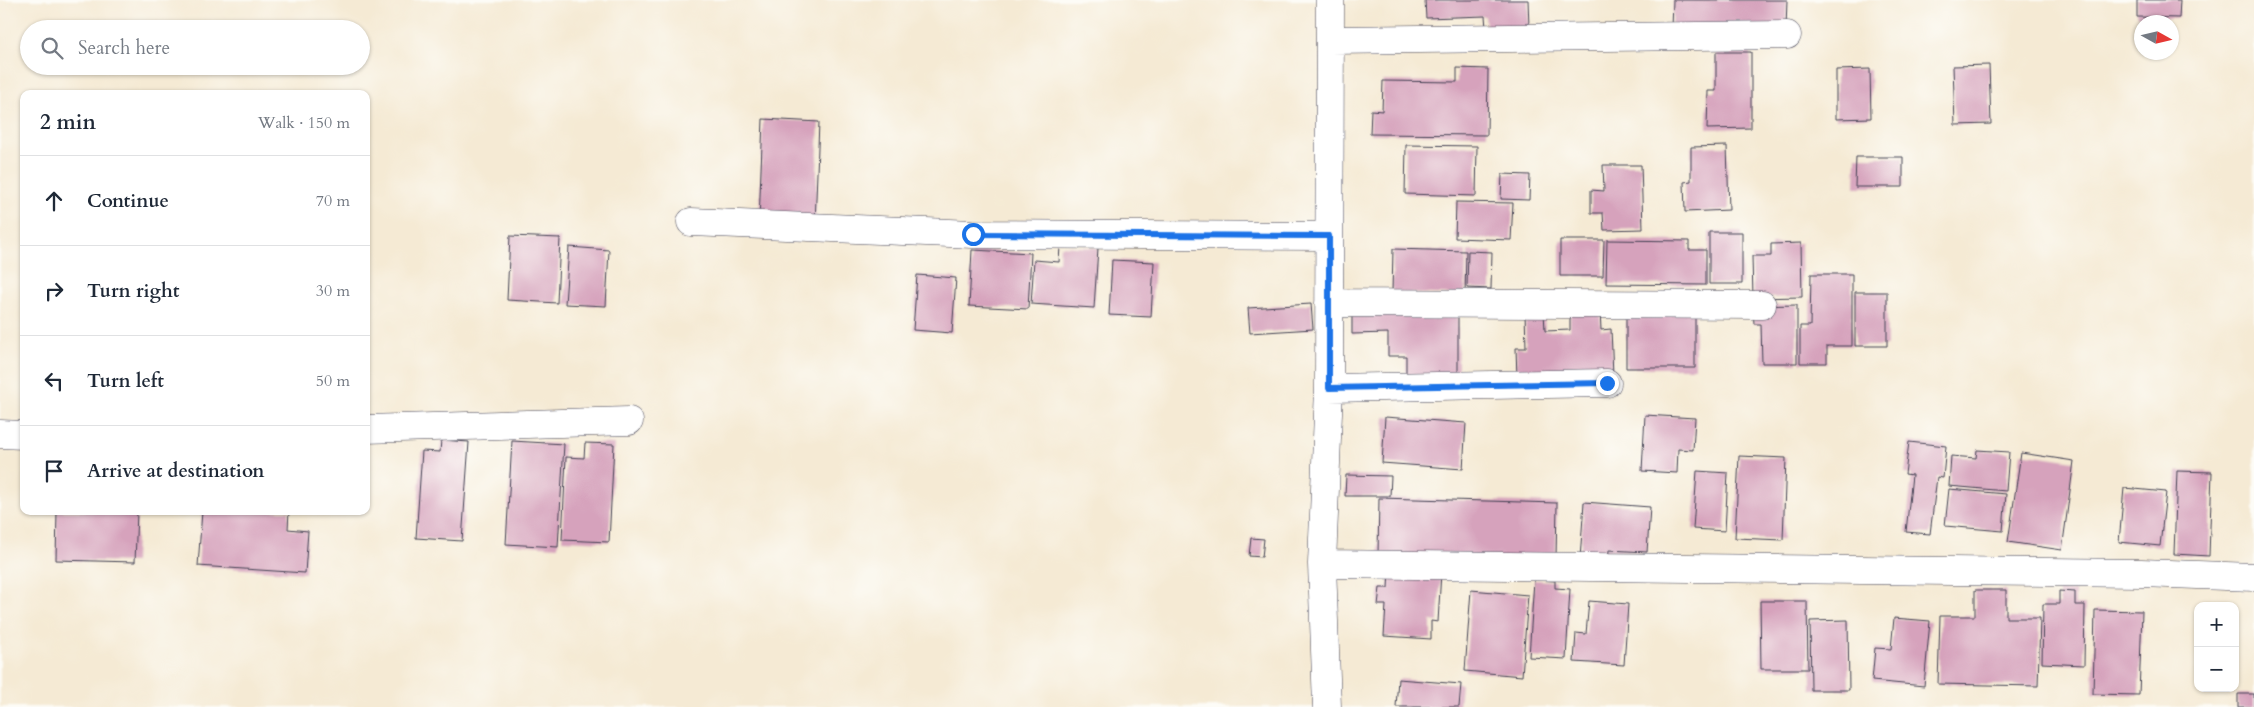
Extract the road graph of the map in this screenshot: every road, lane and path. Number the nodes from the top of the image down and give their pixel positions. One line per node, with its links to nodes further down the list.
1 (1330, 0): 3 (street)
2 (1786, 35): 3 (street)
3 (1330, 40): 5 (street)
4 (691, 222): 5 (street)
5 (1329, 236): 6 (street)
6 (1329, 303): 7 (street); 9 (street)
7 (1762, 305)
8 (1607, 383): 9 (street)
9 (1329, 388): 14 (street)
10 (629, 421): 11 (street)
11 (370, 429)
12 (0, 434): 13 (street)
13 (20, 435)
14 (1322, 564): 15 (street); 16 (street)
15 (2254, 577)
16 (1327, 707)

